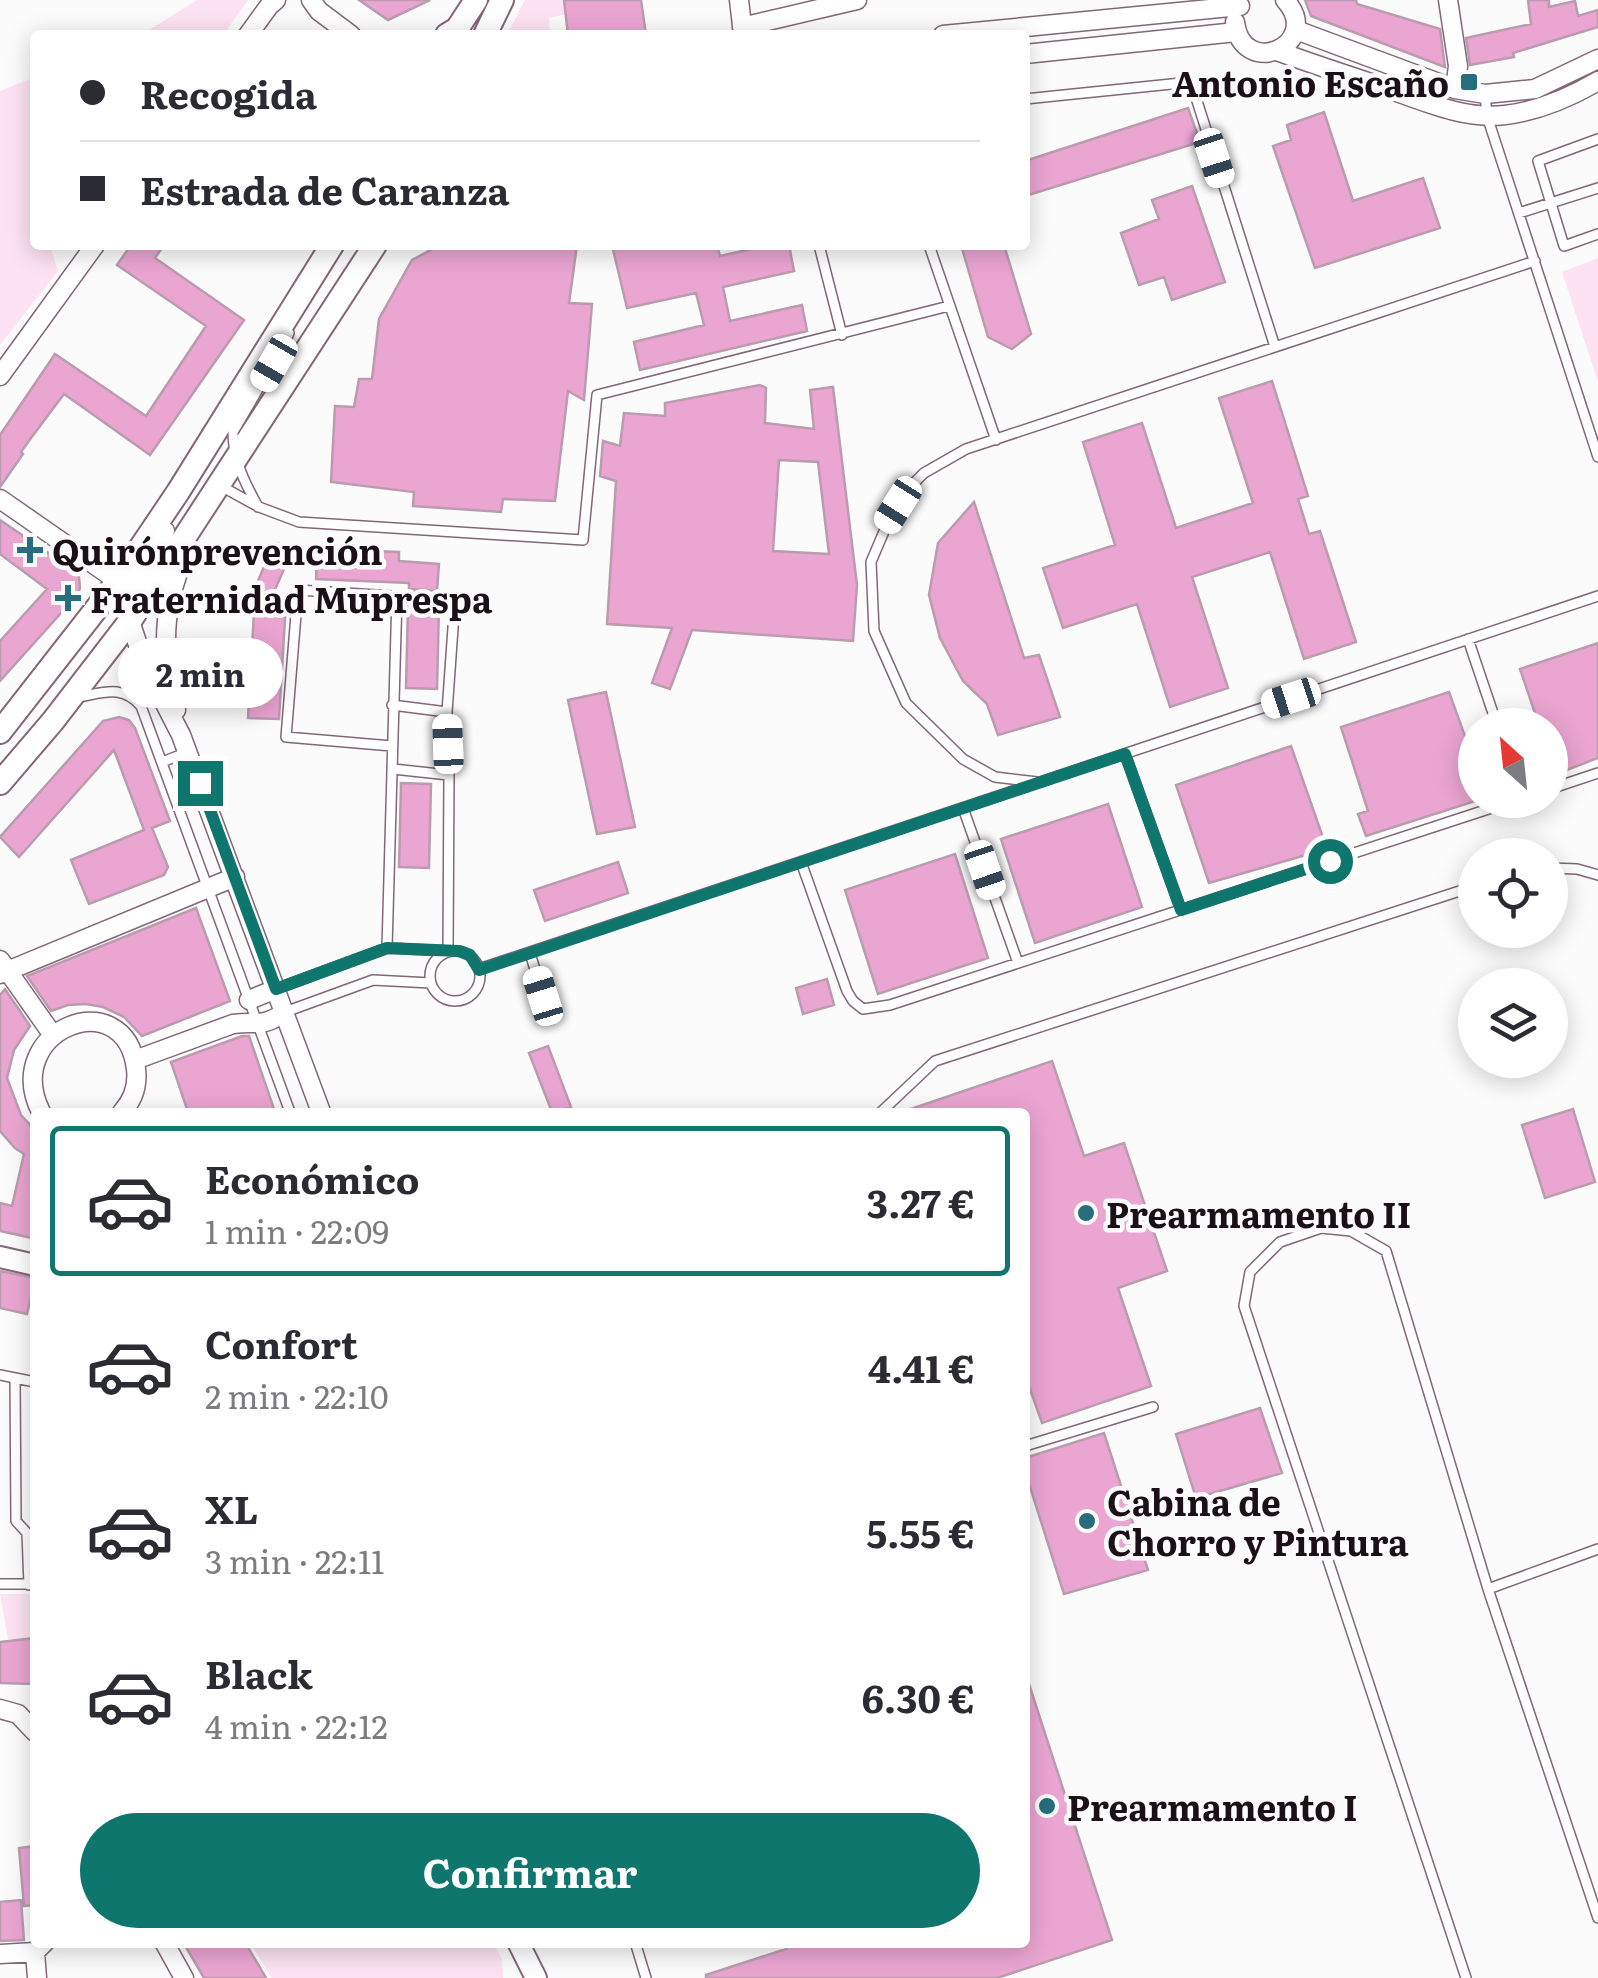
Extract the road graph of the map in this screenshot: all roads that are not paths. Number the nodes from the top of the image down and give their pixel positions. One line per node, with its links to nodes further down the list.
1 (276, 0): 10 (street)
2 (311, 0): 11 (street)
3 (476, 0): 12 (main road)
4 (502, 0): 13 (main road)
5 (739, 0): 14 (street)
6 (857, 0): 15 (street)
7 (1286, 0): 17 (street)
8 (1448, 0): 23 (street)
9 (1243, 3): 16 (street); 18 (street)
10 (252, 30)
11 (344, 30)
12 (457, 30)
13 (487, 30)
14 (743, 30)
15 (747, 30)
16 (990, 30)
17 (1296, 30): 19 (street); 23 (street)
18 (1236, 32): 19 (street); 20 (street)
19 (1277, 52): 26 (street)
20 (1030, 53)
21 (1598, 59): 24 (street)
22 (1598, 81): 26 (street)
23 (1455, 89): 24 (street)
24 (1485, 94): 26 (lane)
25 (1030, 98): 41 (lane)
26 (1487, 116): 30 (lane)
27 (1598, 140): 29 (lane)
28 (1598, 188): 29 (lane)
29 (1552, 204): 30 (lane); 31 (lane)
30 (1519, 213): 37 (lane)
31 (1598, 234)
32 (91, 250): 42 (street)
33 (329, 250): 38 (main road)
34 (372, 250): 45 (main road)
35 (821, 250): 40 (lane)
36 (930, 250): 39 (lane)
37 (1535, 261): 41 (lane); 44 (lane)
38 (297, 301): 45 (lane); 47 (main road)
39 (949, 306): 40 (lane); 43 (lane)
40 (842, 335): 49 (lane)
41 (1274, 347): 43 (lane)
42 (0, 376)
43 (996, 440): 68 (lane)
44 (1598, 456)
45 (236, 457): 46 (main road); 49 (lane)
46 (220, 485): 49 (lane); 50 (main road)
47 (178, 492): 51 (main road); 54 (street)
48 (0, 499): 51 (street)
49 (259, 507)
50 (186, 539): 54 (main road); 61 (street)
51 (118, 581): 60 (main road)
52 (397, 596): 57 (lane); 59 (lane); 62 (lane)
53 (1598, 596): 55 (lane)
54 (130, 621): 56 (main road); 61 (street)
55 (1468, 640): 58 (lane); 63 (lane)
56 (71, 698): 64 (lane); 69 (main road)
57 (392, 705): 59 (lane); 62 (lane)
58 (1491, 708)
59 (447, 712): 67 (lane)
60 (0, 732)
61 (185, 744): 64 (lane); 76 (street)
62 (392, 746): 65 (lane)
63 (1125, 754): 68 (lane); 79 (lane)
64 (162, 762): 77 (lane)
65 (393, 770): 67 (lane); 80 (lane)
66 (1598, 773): 70 (lane)
67 (449, 776): 81 (lane)
68 (1040, 782): 71 (lane)
69 (0, 783)
70 (1568, 783)
71 (963, 808): 73 (lane); 83 (lane)
72 (1461, 818): 79 (lane)
73 (800, 862): 82 (lane); 83 (lane)
74 (1568, 869): 75 (lane)
75 (1598, 875)
76 (235, 876): 77 (street); 87 (street)
77 (208, 888): 84 (street); 89 (lane)
78 (1458, 892): 98 (lane)
79 (1181, 910): 83 (lane)
80 (387, 948): 81 (lane); 87 (lane)
81 (448, 951): 85 (lane); 86 (lane)
82 (530, 953): 85 (lane); 88 (lane)
83 (1018, 964)
84 (3, 968): 92 (street)
85 (479, 970): 86 (lane)
86 (430, 983): 90 (lane)
87 (276, 989): 89 (street); 90 (street)
88 (543, 996)
89 (249, 1000): 91 (lane)
90 (285, 1012): 91 (street); 97 (street)
91 (258, 1025): 93 (street); 96 (lane)
92 (50, 1031): 93 (street); 94 (street)
93 (135, 1060): 95 (street)
94 (38, 1108)
95 (125, 1108)
96 (289, 1108)
97 (320, 1108)
98 (885, 1108)
99 (0, 1257): 100 (street)
100 (30, 1264)
101 (0, 1375): 102 (lane)
102 (15, 1378): 103 (lane); 107 (lane)
103 (30, 1381)
104 (1153, 1407): 105 (lane)
105 (1030, 1444)
106 (1598, 1549): 110 (lane)
107 (30, 1564)
108 (0, 1584): 109 (lane)
109 (30, 1584)
110 (1488, 1589): 113 (lane); 124 (lane)
111 (0, 1709): 112 (street)
112 (30, 1727)
113 (1598, 1918)
114 (34, 1948): 119 (street)
115 (40, 1948): 120 (street)
116 (167, 1948): 121 (street)
117 (521, 1948): 122 (street)
118 (636, 1948): 123 (lane)
119 (0, 1954)
120 (38, 1978)
121 (184, 1978)
122 (536, 1978)
123 (646, 1978)
124 (1466, 1978)

